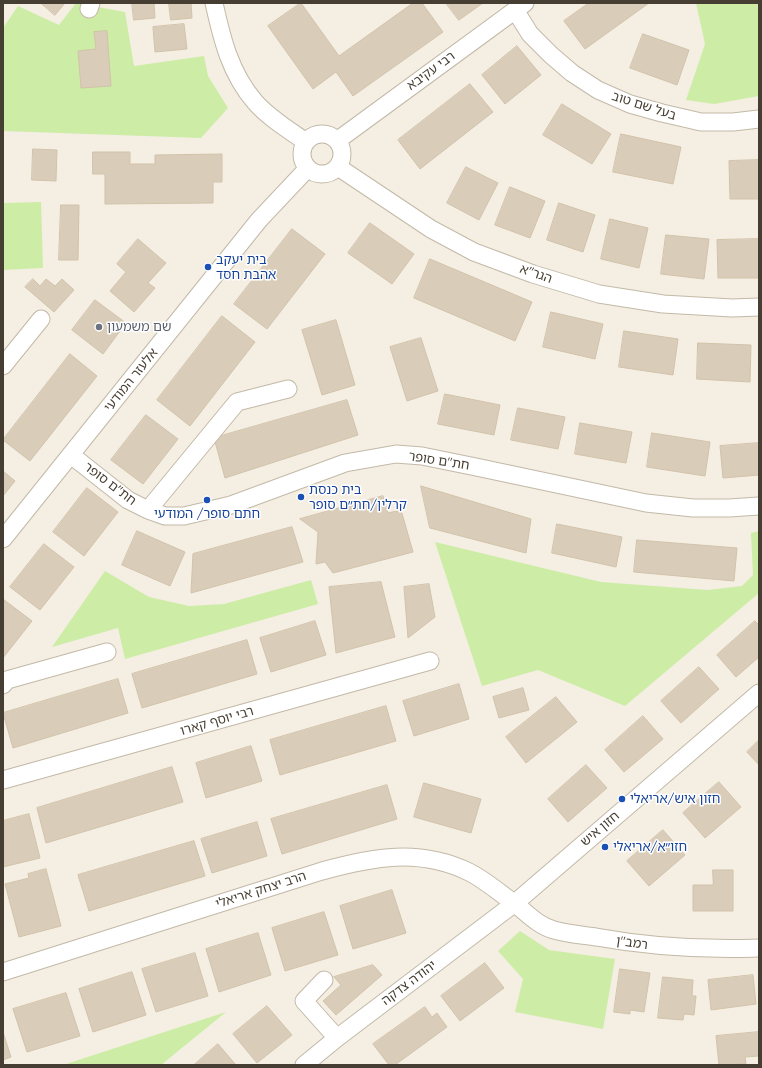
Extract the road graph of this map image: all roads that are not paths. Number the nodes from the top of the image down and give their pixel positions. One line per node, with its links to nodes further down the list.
1 (215, 3): 5 (street)
2 (520, 6): 3 (street, בעל שם טוב); 4 (street, רבי עקיבא)
3 (759, 119)
4 (338, 140): 5 (street); 6 (street)
5 (306, 142): 7 (street)
6 (338, 167): 7 (street); 8 (street, הגר"א)
7 (308, 168): 12 (street, אלעזר המודעי)
8 (759, 307)
9 (41, 319): 10 (street)
10 (3, 366)
11 (288, 389): 14 (street)
12 (71, 455): 14 (street, חת"ם סופר); 15 (street, אלעזר המודעי)
13 (759, 506): 14 (street, חת"ם סופר)
14 (148, 510)
15 (3, 539)
16 (107, 652): 18 (street)
17 (430, 661): 20 (street, רבי יוסף קארו)
18 (3, 685)
19 (756, 702): 21 (street, חזון איש)
20 (3, 780)
21 (515, 903): 22 (street, רמב"ן); 23 (street, הרב יצחק אריאלי); 25 (street, יהודה צדקה)
22 (759, 948)
23 (3, 972)
24 (324, 980): 25 (street)
25 (337, 1038): 26 (street, יהודה צדקה)
26 (304, 1065)

